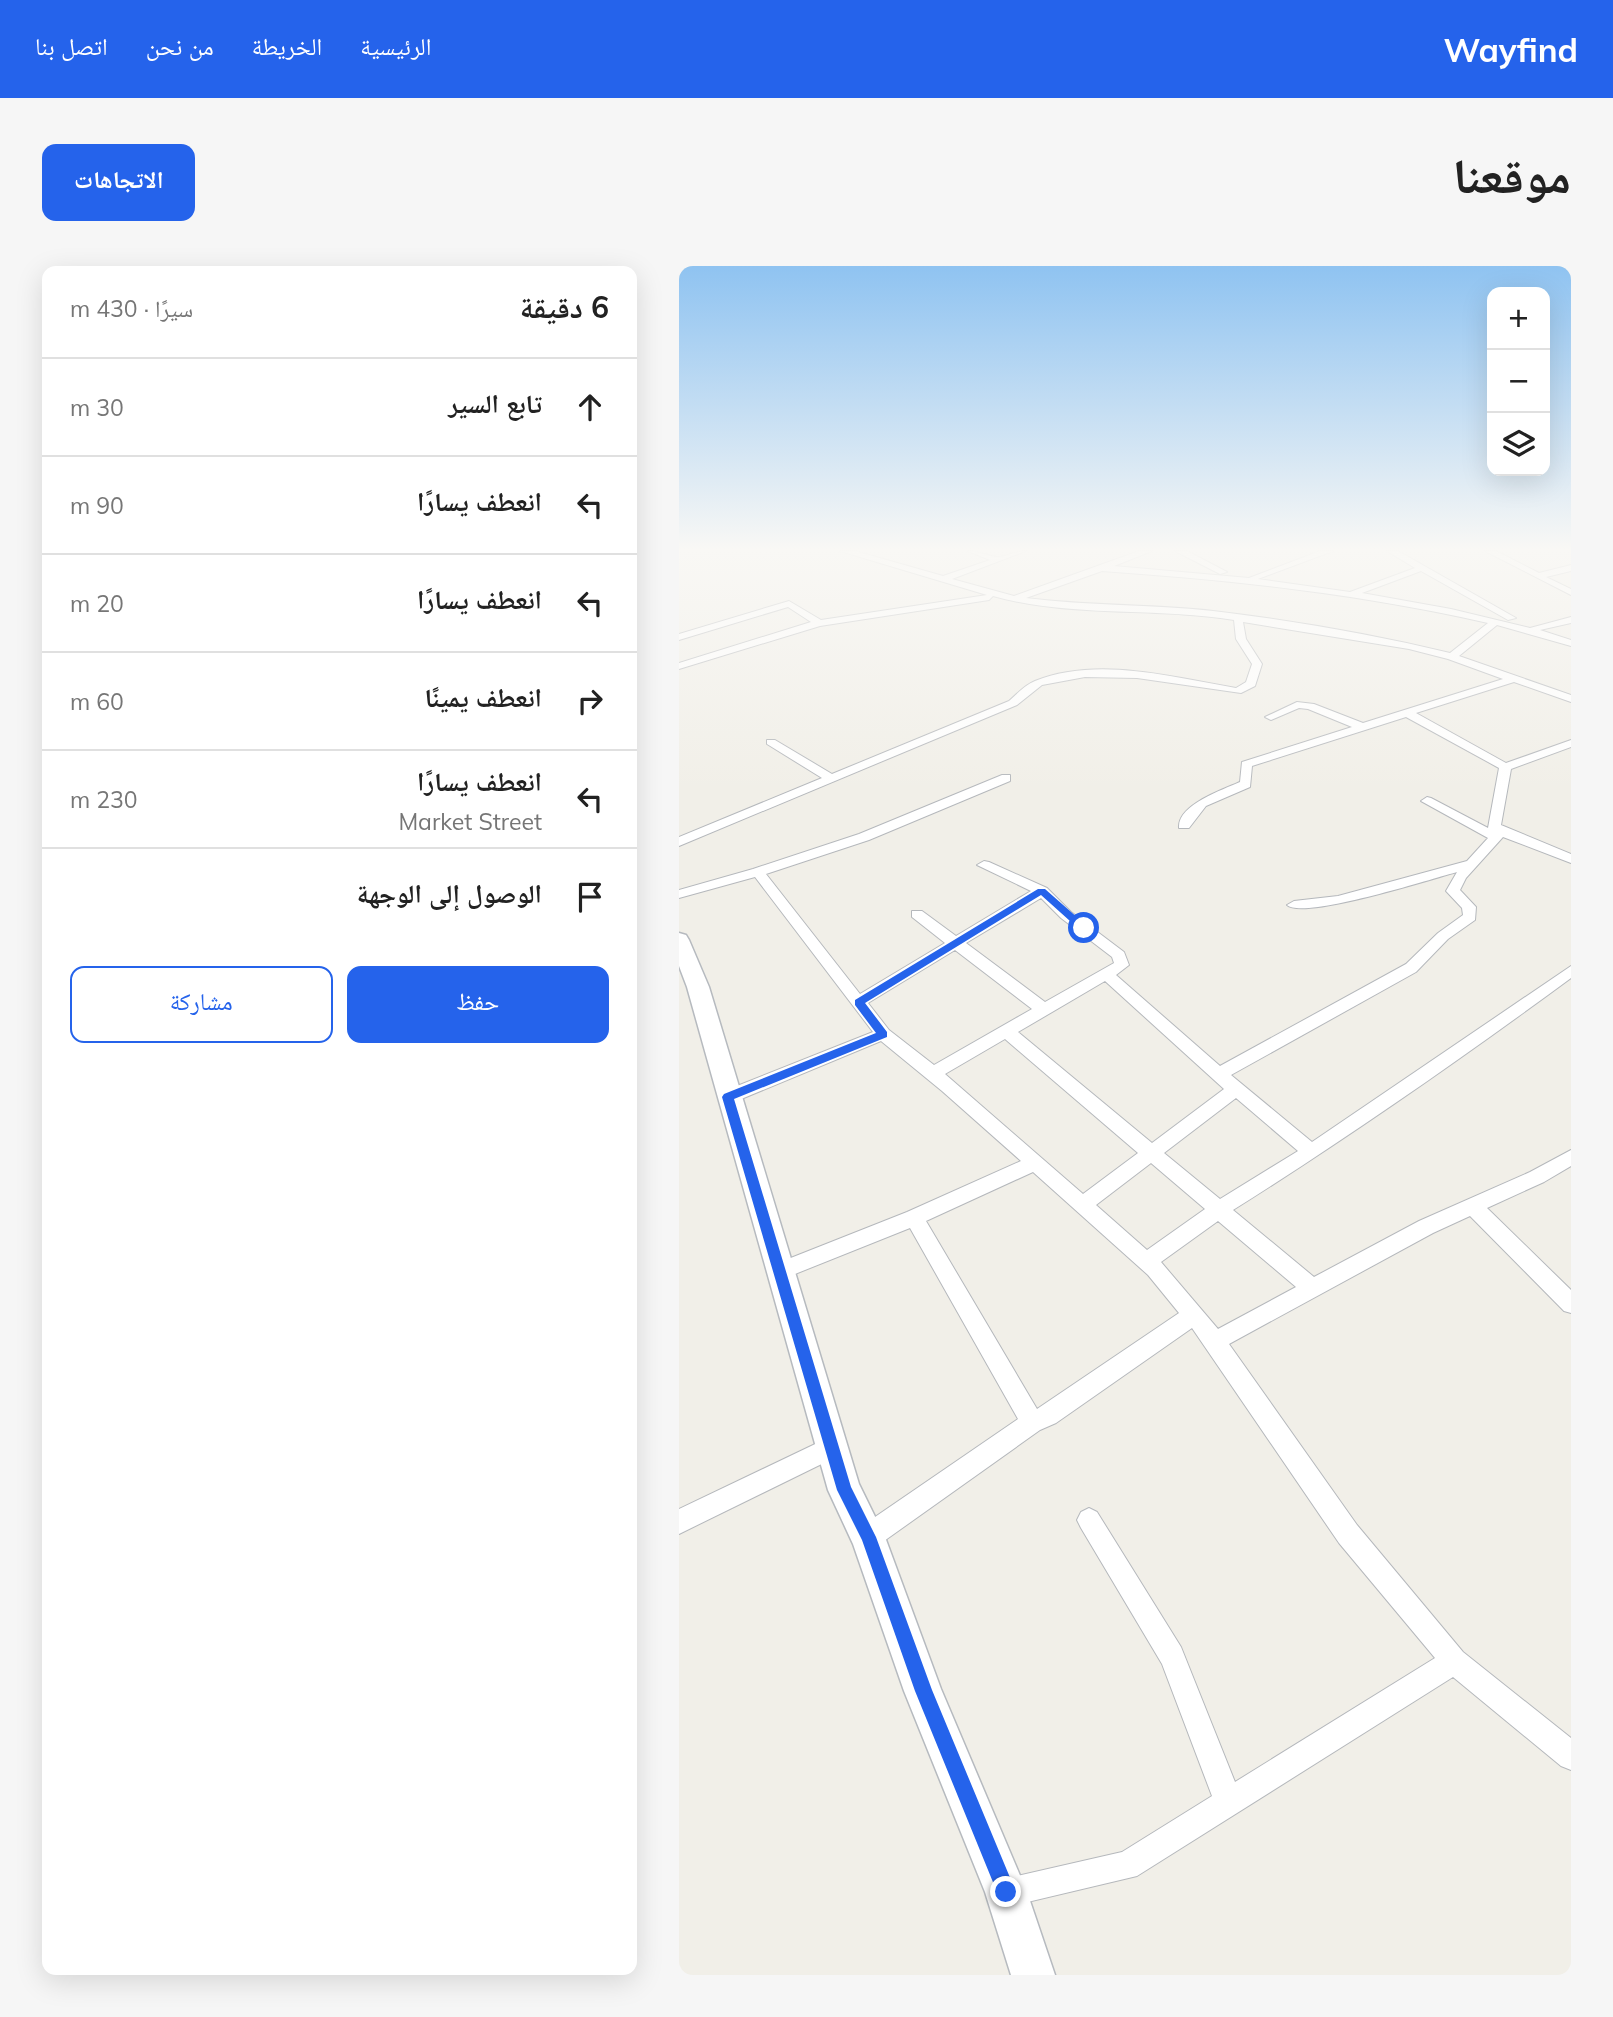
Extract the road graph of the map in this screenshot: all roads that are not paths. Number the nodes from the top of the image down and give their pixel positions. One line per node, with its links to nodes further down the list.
1 (697, 631): 7 (street)
2 (794, 631): 10 (street)
3 (1240, 631): 19 (street)
4 (1316, 631): 9 (street)
5 (1484, 631): 9 (street)
6 (1536, 631): 8 (street)
7 (679, 636)
8 (1571, 643)
9 (1452, 657): 11 (street)
10 (679, 666)
11 (1513, 679): 12 (street); 13 (street)
12 (1571, 699)
13 (1409, 714): 15 (street); 18 (street)
14 (1271, 717): 15 (street)
15 (1365, 728): 22 (street)
16 (771, 742): 19 (street)
17 (1571, 743): 18 (street)
18 (1505, 767): 23 (street)
19 (831, 778): 24 (street)
20 (1006, 778): 28 (street)
21 (1427, 801): 23 (street)
22 (1184, 825)
23 (1498, 834): 25 (street); 26 (street)
24 (679, 842)
25 (1571, 859)
26 (1472, 864): 31 (street); 42 (street)
27 (984, 865): 29 (street)
28 (758, 872): 30 (street); 37 (street)
29 (1042, 891): 33 (street); 36 (street)
30 (679, 894)
31 (1294, 905)
32 (917, 914): 33 (street)
33 (956, 943): 37 (street); 38 (street)
34 (682, 952): 44 (street)
35 (1571, 971): 45 (street)
36 (1106, 974): 38 (street); 42 (street)
37 (858, 1002): 40 (street)
38 (1044, 1010): 39 (street)
39 (1005, 1030): 41 (street); 46 (street)
40 (883, 1034): 41 (street); 44 (street)
41 (932, 1074): 48 (street)
42 (1219, 1074): 43 (street)
43 (1236, 1089): 45 (street); 46 (street)
44 (728, 1097): 54 (street)
45 (1311, 1151): 51 (street)
46 (1151, 1152): 49 (street); 51 (street)
47 (1571, 1157): 50 (street)
48 (1035, 1163): 49 (street); 52 (street)
49 (1082, 1205): 53 (street)
50 (1472, 1206): 55 (street); 56 (street)
51 (1220, 1209): 53 (street); 55 (street)
52 (914, 1218): 54 (street); 59 (street)
53 (1147, 1261): 57 (street)
54 (780, 1271): 60 (street)
55 (1312, 1288): 58 (street)
56 (1571, 1304)
57 (1194, 1315): 58 (street); 59 (street)
58 (1215, 1341): 64 (street)
59 (1032, 1422): 63 (street)
60 (832, 1447): 62 (street); 63 (street)
61 (1089, 1520): 66 (street)
62 (679, 1522)
63 (868, 1537): 67 (street)
64 (1454, 1661): 65 (street); 66 (street)
65 (1571, 1756)
66 (1229, 1802): 67 (street)
67 (1006, 1892): 68 (street)
68 (1033, 1975)

